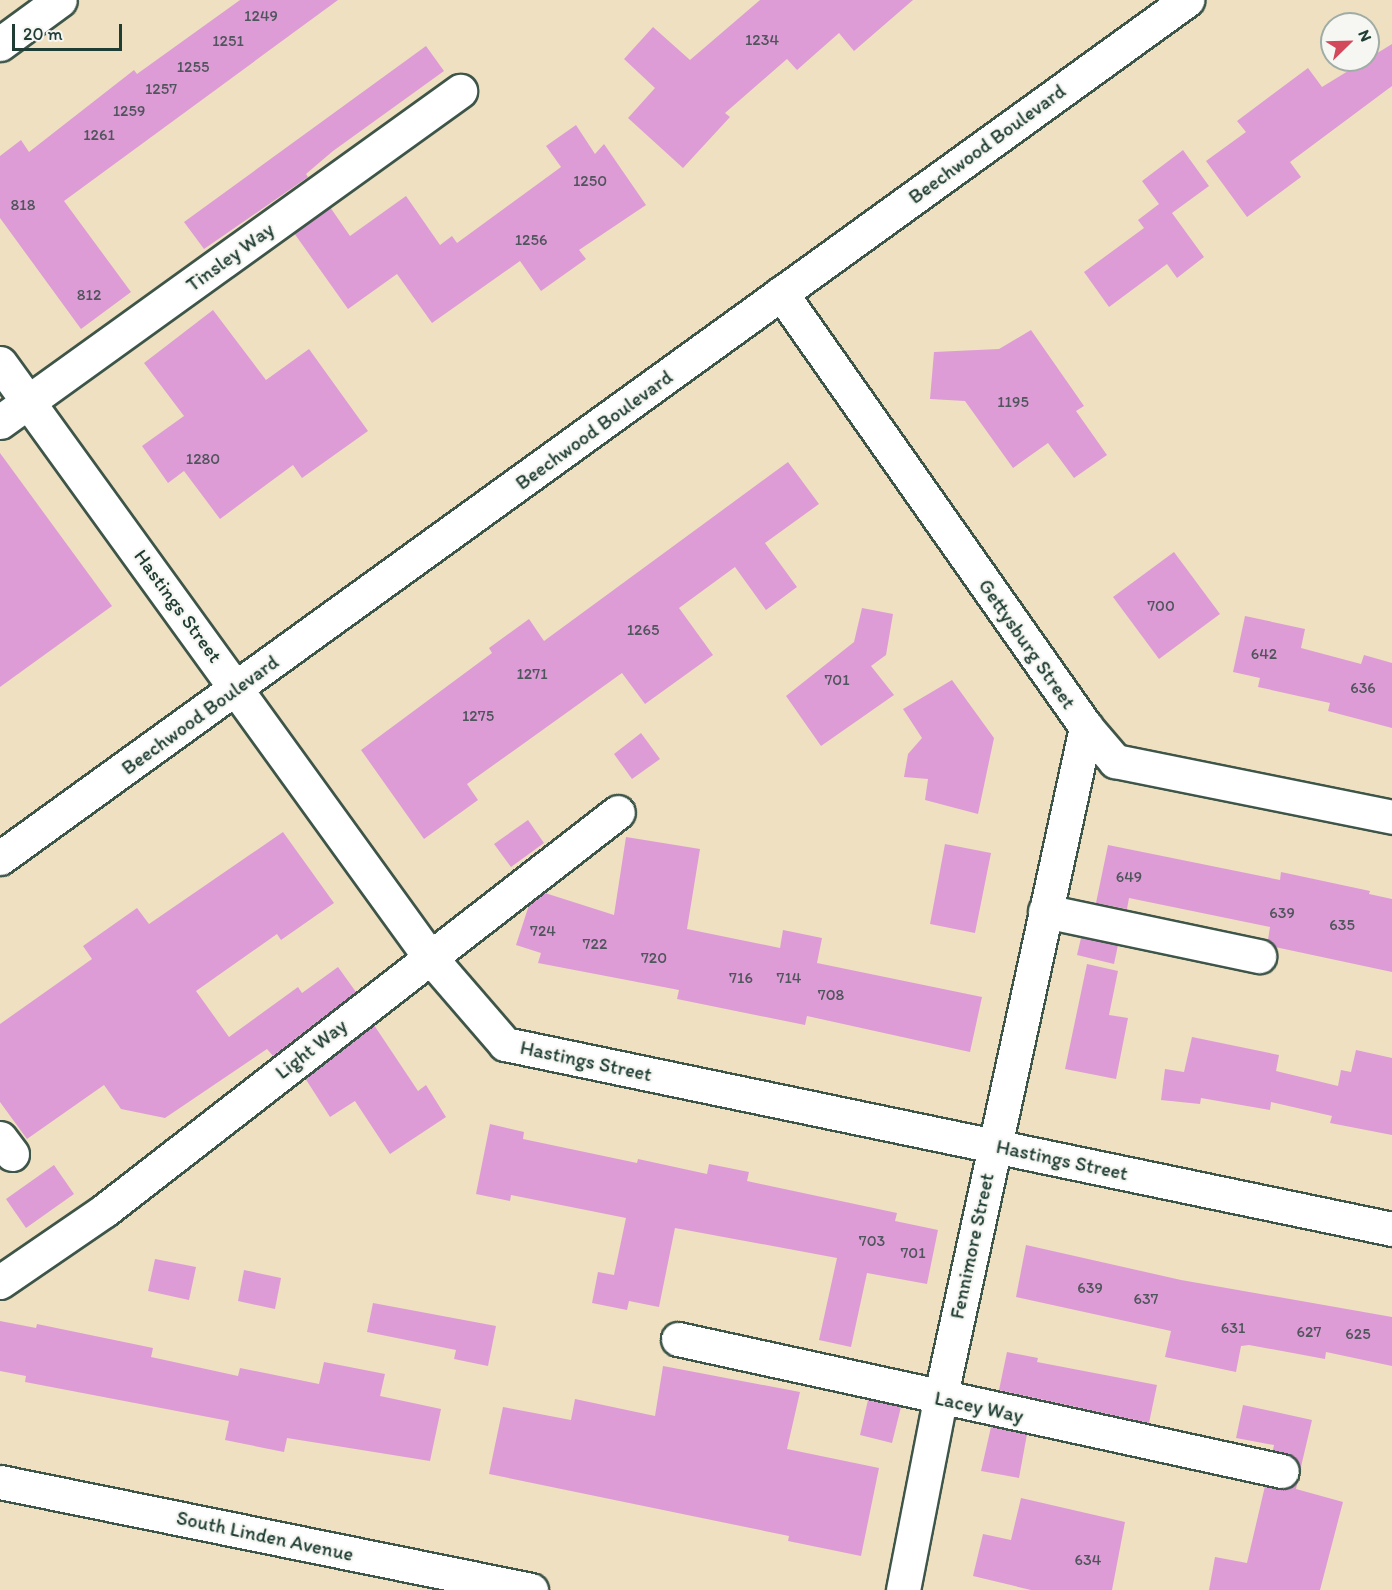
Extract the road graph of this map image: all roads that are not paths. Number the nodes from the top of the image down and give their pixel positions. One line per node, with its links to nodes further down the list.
1 (60, 0): 3 (street)
2 (1186, 0): 5 (street, Beechwood Boulevard)
3 (0, 44)
4 (460, 91): 7 (street, Tinsley Way)
5 (781, 293): 9 (street, Beechwood Boulevard); 10 (street, Gettysburg Street)
6 (0, 363): 7 (street, Hastings Street)
7 (29, 402): 8 (street, Tinsley Way); 9 (street, Hastings Street)
8 (0, 422)
9 (238, 689): 13 (street, Beechwood Boulevard); 15 (street, Hastings Street)
10 (1086, 727): 12 (street, Gettysburg Street); 14 (street, Fennimore Street)
11 (618, 812): 15 (street, Light Way)
12 (1392, 818)
13 (0, 858)
14 (1045, 911): 16 (street); 17 (street, Fennimore Street)
15 (429, 956): 17 (street, Hastings Street); 19 (street, Light Way)
16 (1259, 956)
17 (994, 1146): 18 (street, Hastings Street); 21 (street, Fennimore Street)
18 (1392, 1229)
19 (0, 1282)
20 (678, 1339): 21 (street, Lacey Way)
21 (940, 1399): 22 (street, Lacey Way); 25 (street, Fennimore Street)
22 (1282, 1471)
23 (0, 1482): 24 (street, South Linden Avenue)
24 (531, 1590)
25 (903, 1590)

